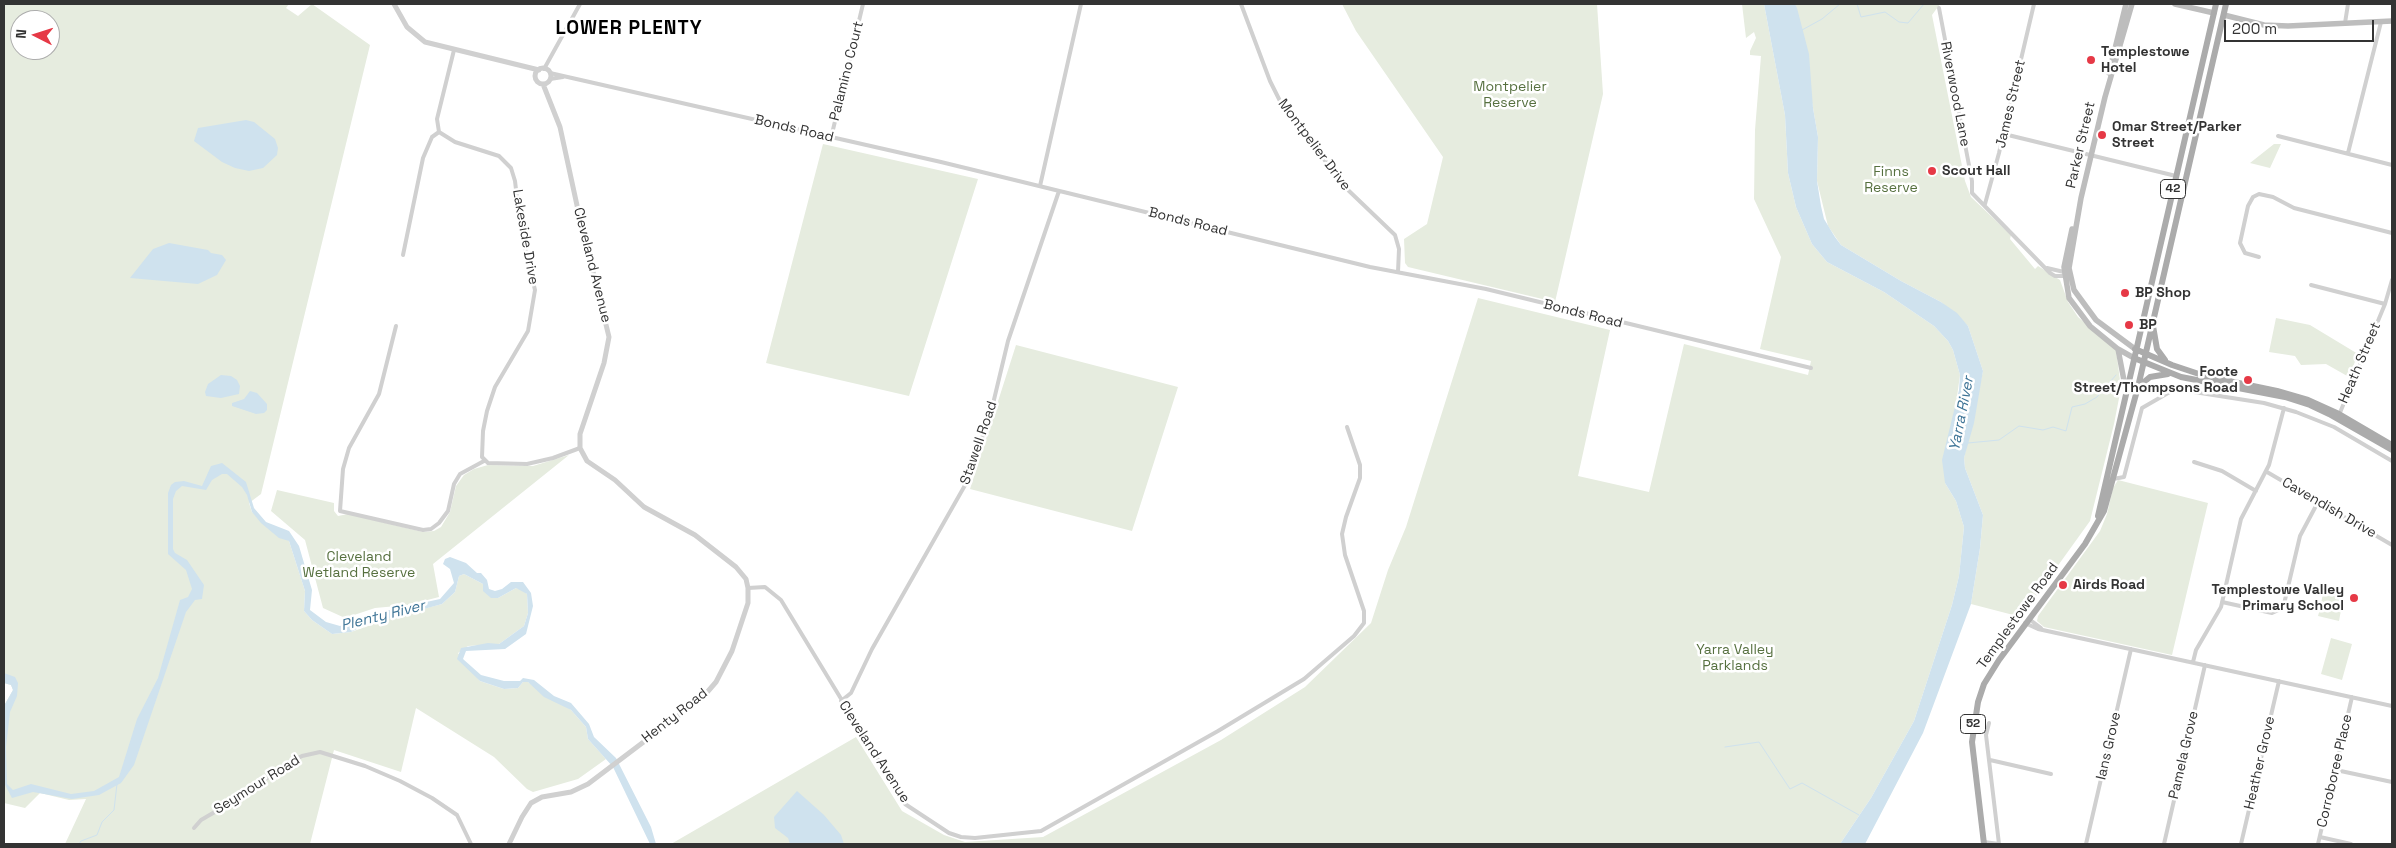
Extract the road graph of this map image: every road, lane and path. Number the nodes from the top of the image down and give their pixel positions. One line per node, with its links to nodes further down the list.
1 (394, 4): 19 (street, Bonds Road)
2 (580, 4): 20 (street)
3 (863, 4): 27 (street, Palamino Court)
4 (1081, 4): 32 (street)
5 (1241, 4): 38 (street, Montpelier Drive)
6 (2034, 4): 25 (street, James Street)
7 (2126, 4): 23 (main road, Parker Street)
8 (2132, 4): 23 (main road, Parker Street)
9 (2175, 4): 14 (main road)
10 (2216, 4): 14 (main road, 42)
11 (2226, 4): 15 (main road, 42)
12 (2348, 4): 18 (street)
13 (1939, 8): 34 (street, Riverwood Lane)
14 (2214, 13): 15 (main road); 31 (main road, 42)
15 (2224, 15): 18 (main road); 43 (main road, 42)
16 (2392, 21): 17 (main road)
17 (2382, 22): 18 (main road); 28 (street)
18 (2346, 23)
19 (454, 50): 20 (street, Bonds Road); 24 (street)
20 (543, 72): 21 (street, Bonds Road); 22 (street, Cleveland Avenue); 22 (street)
21 (565, 77): 22 (street, Bonds Road); 27 (street, Bonds Road)
22 (547, 82): 59 (street, Cleveland Avenue)
23 (2105, 97): 29 (main road, Parker Street)
24 (439, 132): 36 (street); 61 (street, Lakeside Drive)
25 (2004, 134): 29 (street); 34 (street, James Street)
26 (2278, 136): 28 (street)
27 (831, 138): 32 (street, Bonds Road)
28 (2348, 154): 30 (street)
29 (2091, 156): 31 (street); 39 (main road, Parker Street)
30 (2392, 165)
31 (2176, 176): 46 (main road, 42)
32 (1040, 186): 33 (street, Bonds Road)
33 (1059, 191): 38 (street, Bonds Road); 78 (street, Stawell Road)
34 (1984, 204): 39 (street, Riverwood Lane)
35 (2392, 233): 37 (street)
36 (403, 256)
37 (2259, 257)
38 (1398, 272): 51 (street, Bonds Road)
39 (2066, 274): 45 (main road); 46 (main road)
40 (2392, 280): 42 (street, Heath Street)
41 (2311, 285): 42 (street)
42 (2385, 304): 56 (street, Heath Street)
43 (2153, 320): 47 (main road, 52); 50 (main road, 42)
44 (396, 326): 61 (street)
45 (2118, 349): 48 (main road); 54 (main road)
46 (2135, 349): 47 (main road); 48 (main road, 42)
47 (2145, 353): 49 (main road, Templestowe Road / 52); 50 (main road)
48 (2134, 358): 49 (main road); 54 (main road, Templestowe Road / 52)
49 (2143, 363): 52 (main road); 53 (main road, Templestowe Road / 52)
50 (2172, 365): 56 (main road)
51 (1811, 368)
52 (2170, 373): 53 (main road); 56 (main road)
53 (2138, 387): 65 (main road, Templestowe Road / 52)
54 (2126, 391): 68 (main road, Templestowe Road / 52)
55 (2284, 408): 62 (street); 64 (street); 65 (street)
56 (2338, 416): 58 (main road); 60 (main road)
57 (1347, 427): 78 (street, Cleveland Avenue)
58 (2392, 445)
59 (580, 448): 61 (street); 70 (street)
60 (2392, 450)
61 (484, 461)
62 (2392, 461)
63 (2194, 462): 66 (street)
64 (2267, 472): 66 (street); 67 (street, Cavendish Drive)
65 (2113, 479): 68 (main road, Templestowe Road / 52)
66 (2256, 491): 71 (street)
67 (2318, 502): 69 (street, Cavendish Drive); 71 (street)
68 (2096, 527): 72 (main road, Templestowe Road / 52)
69 (2392, 545)
70 (748, 588): 78 (street, Cleveland Avenue); 89 (street, Henty Road)
71 (2222, 602): 74 (street)
72 (2027, 621): 73 (street); 87 (main road, Templestowe Road / 52)
73 (2131, 649): 74 (street); 91 (street, Ians Grove)
74 (2193, 662): 75 (street)
75 (2205, 665): 76 (street); 92 (street, Pamela Grove)
76 (2279, 681): 77 (street); 93 (street, Heather Grove)
77 (2352, 697): 79 (street); 82 (street, Corroboree Place)
78 (841, 700)
79 (2392, 706)
80 (1989, 723): 81 (street)
81 (1990, 760): 83 (street); 90 (street)
82 (2336, 770): 84 (street); 86 (street, Corroboree Place)
83 (2051, 774)
84 (2392, 782)
85 (194, 828): 88 (street, Seymour Road)
86 (2320, 837): 94 (street, Corroboree Place); 95 (street)
87 (1984, 843): 90 (street)
88 (471, 844)
89 (509, 844)
90 (1999, 844)
91 (2086, 844)
92 (2164, 844)
93 (2241, 844)
94 (2318, 844)
95 (2351, 844)

